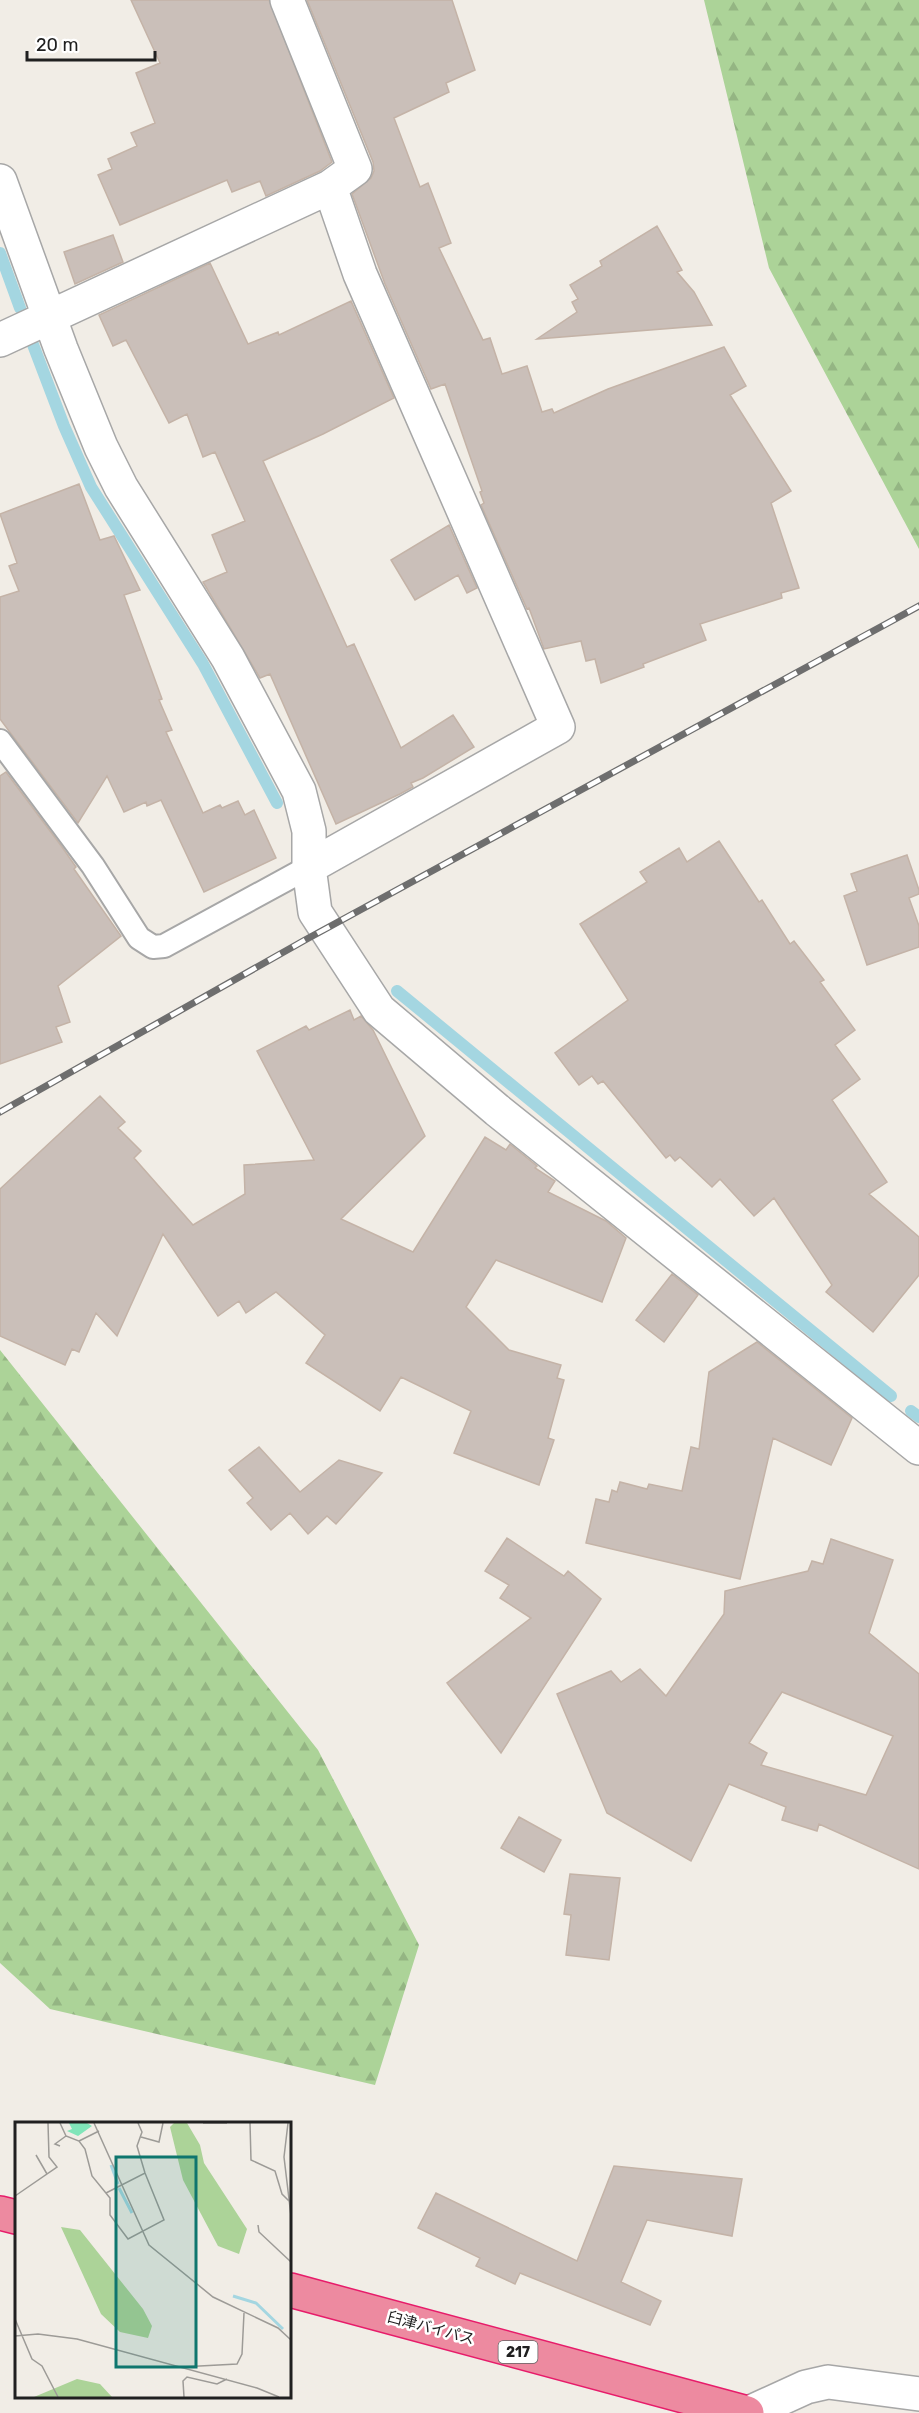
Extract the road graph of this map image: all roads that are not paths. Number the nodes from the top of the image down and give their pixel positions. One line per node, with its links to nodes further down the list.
1 (287, 0): 3 (street)
2 (0, 181): 4 (street)
3 (330, 187): 4 (street); 7 (street)
4 (51, 318): 5 (street); 7 (street)
5 (0, 340)
6 (0, 741): 7 (lane)
7 (309, 867): 8 (street)
8 (919, 1448)
9 (0, 2213): 10 (highway)
10 (15, 2217)
11 (291, 2290): 13 (highway, 臼津バイパス / 217)
12 (919, 2394): 13 (street)
13 (748, 2413)

